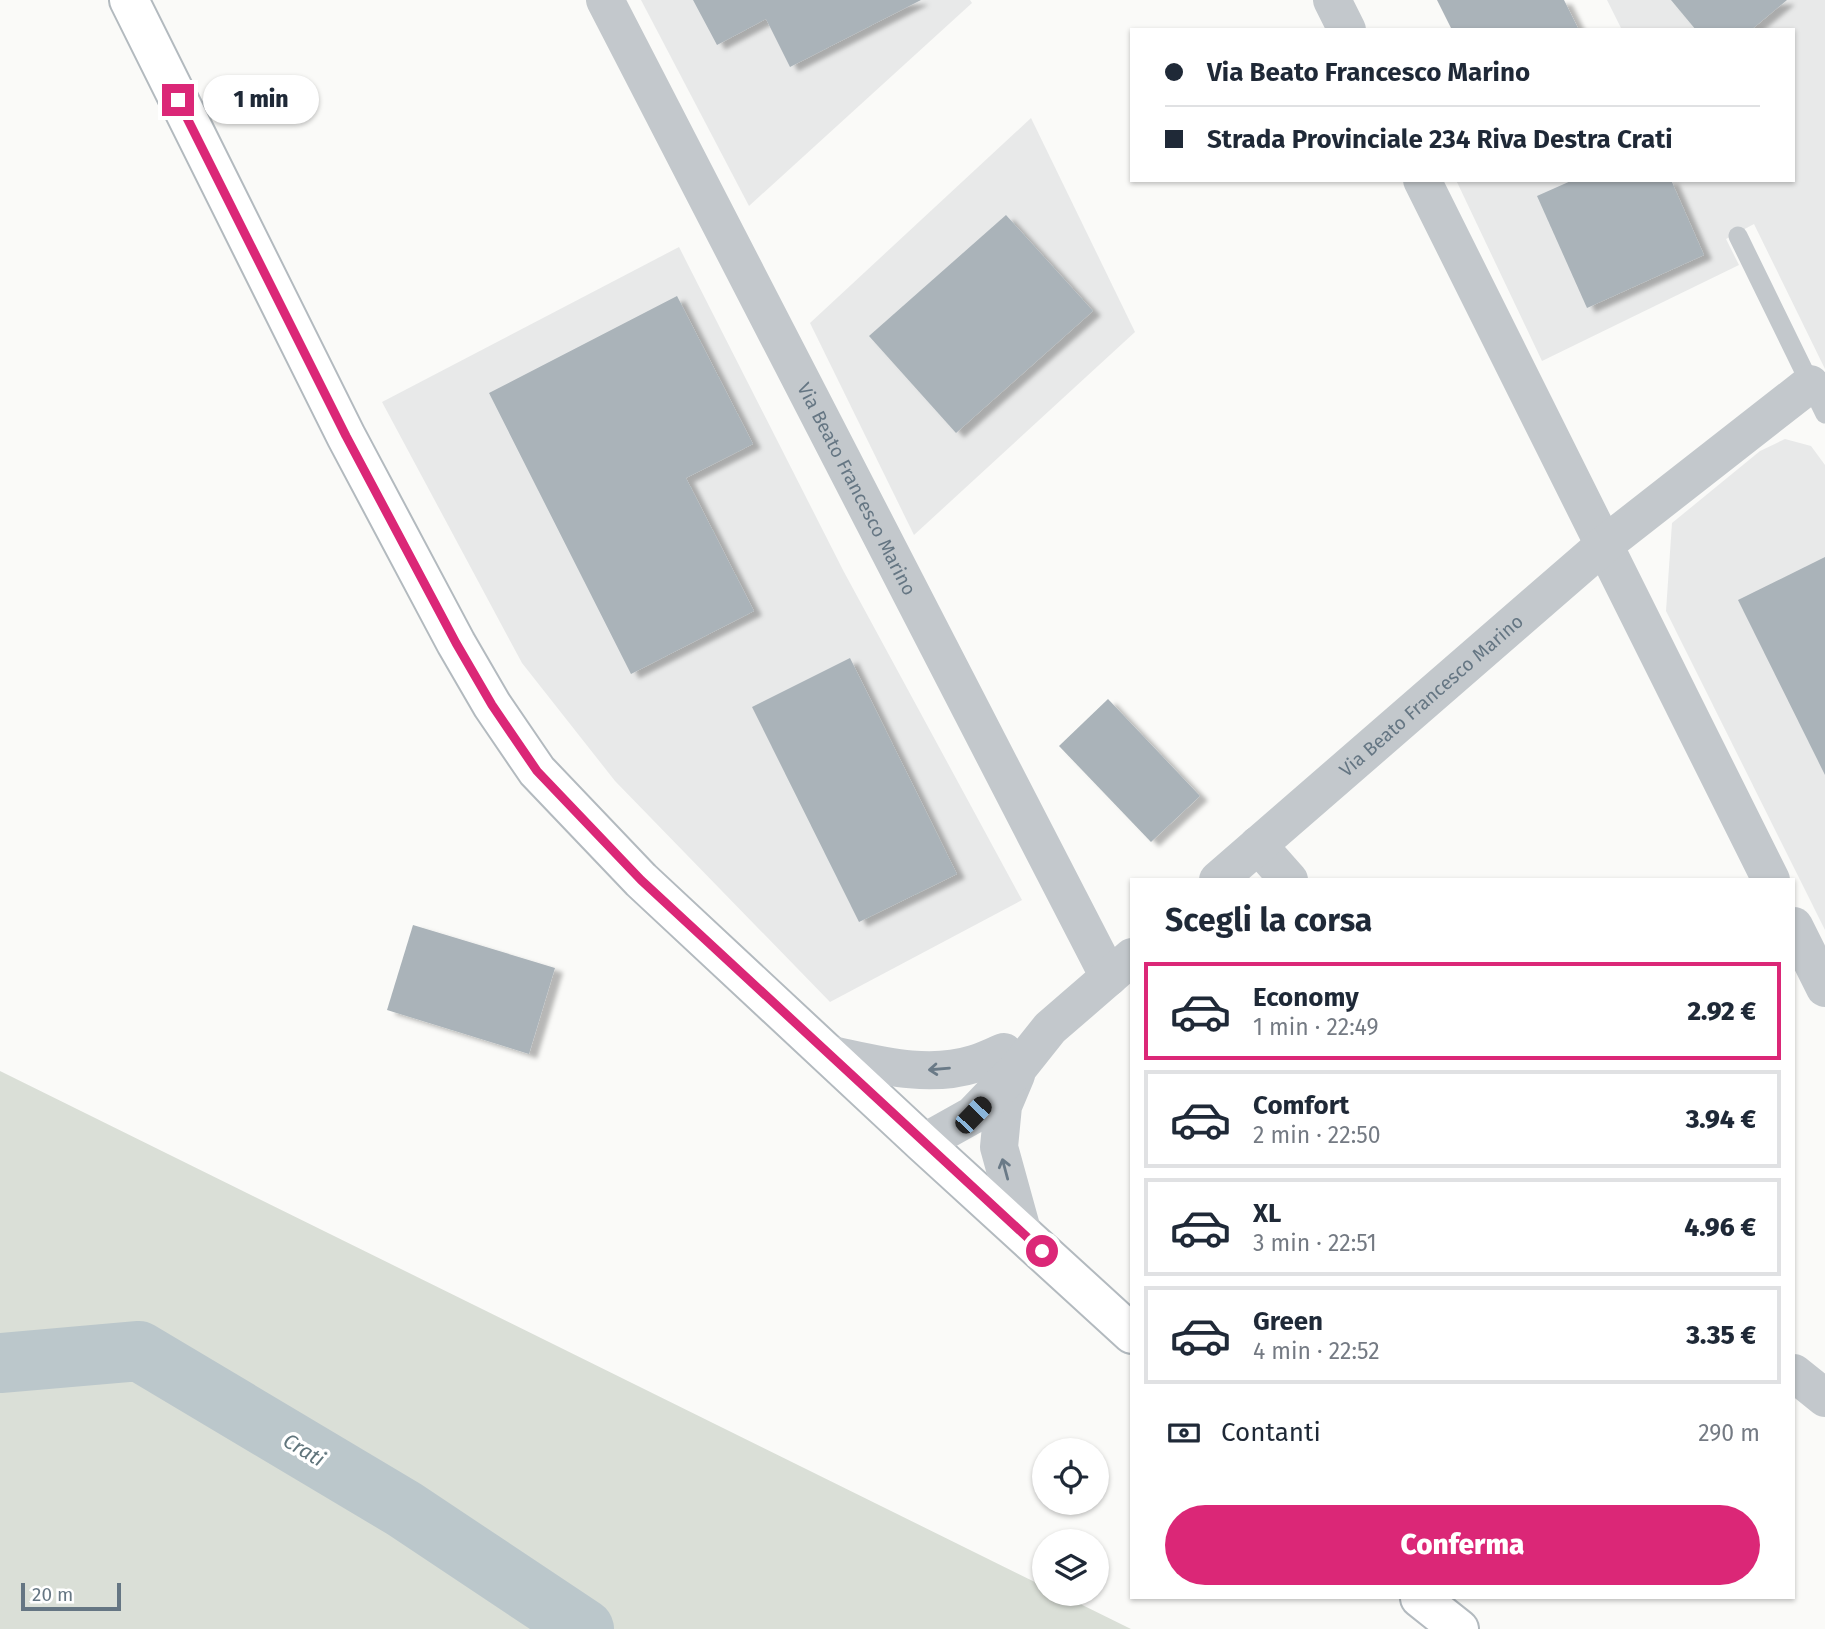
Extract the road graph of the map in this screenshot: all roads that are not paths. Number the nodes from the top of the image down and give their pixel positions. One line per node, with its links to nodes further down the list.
1 (129, 0): 16 (main road)
2 (605, 0): 14 (street, Via Beato Francesco Marino)
3 (1332, 0): 4 (street)
4 (1346, 28)
5 (1423, 182): 8 (street)
6 (1738, 236): 7 (lane)
7 (1817, 399): 8 (street, Via Beato Francesco Marino)
8 (1604, 545): 9 (street, Via Beato Francesco Marino); 12 (street)
9 (1258, 845): 10 (street, Via Beato Francesco Marino); 11 (street)
10 (1220, 878)
11 (1287, 878)
12 (1770, 878)
13 (1795, 928): 15 (street)
14 (1121, 967): 17 (street, Via Beato Francesco Marino)
15 (1825, 988)
16 (828, 1054): 17 (street, Via Beato Francesco Marino, one-way to 16); 18 (main road)
17 (1012, 1060): 18 (street, Via Beato Francesco Marino); 19 (street, Via Beato Francesco Marino, one-way to 17)
18 (923, 1143): 19 (main road)
19 (1023, 1234): 20 (main road)
20 (1130, 1332)
21 (1795, 1374): 22 (street)
22 (1825, 1398)
23 (1421, 1599): 24 (main road)
24 (1459, 1629)

